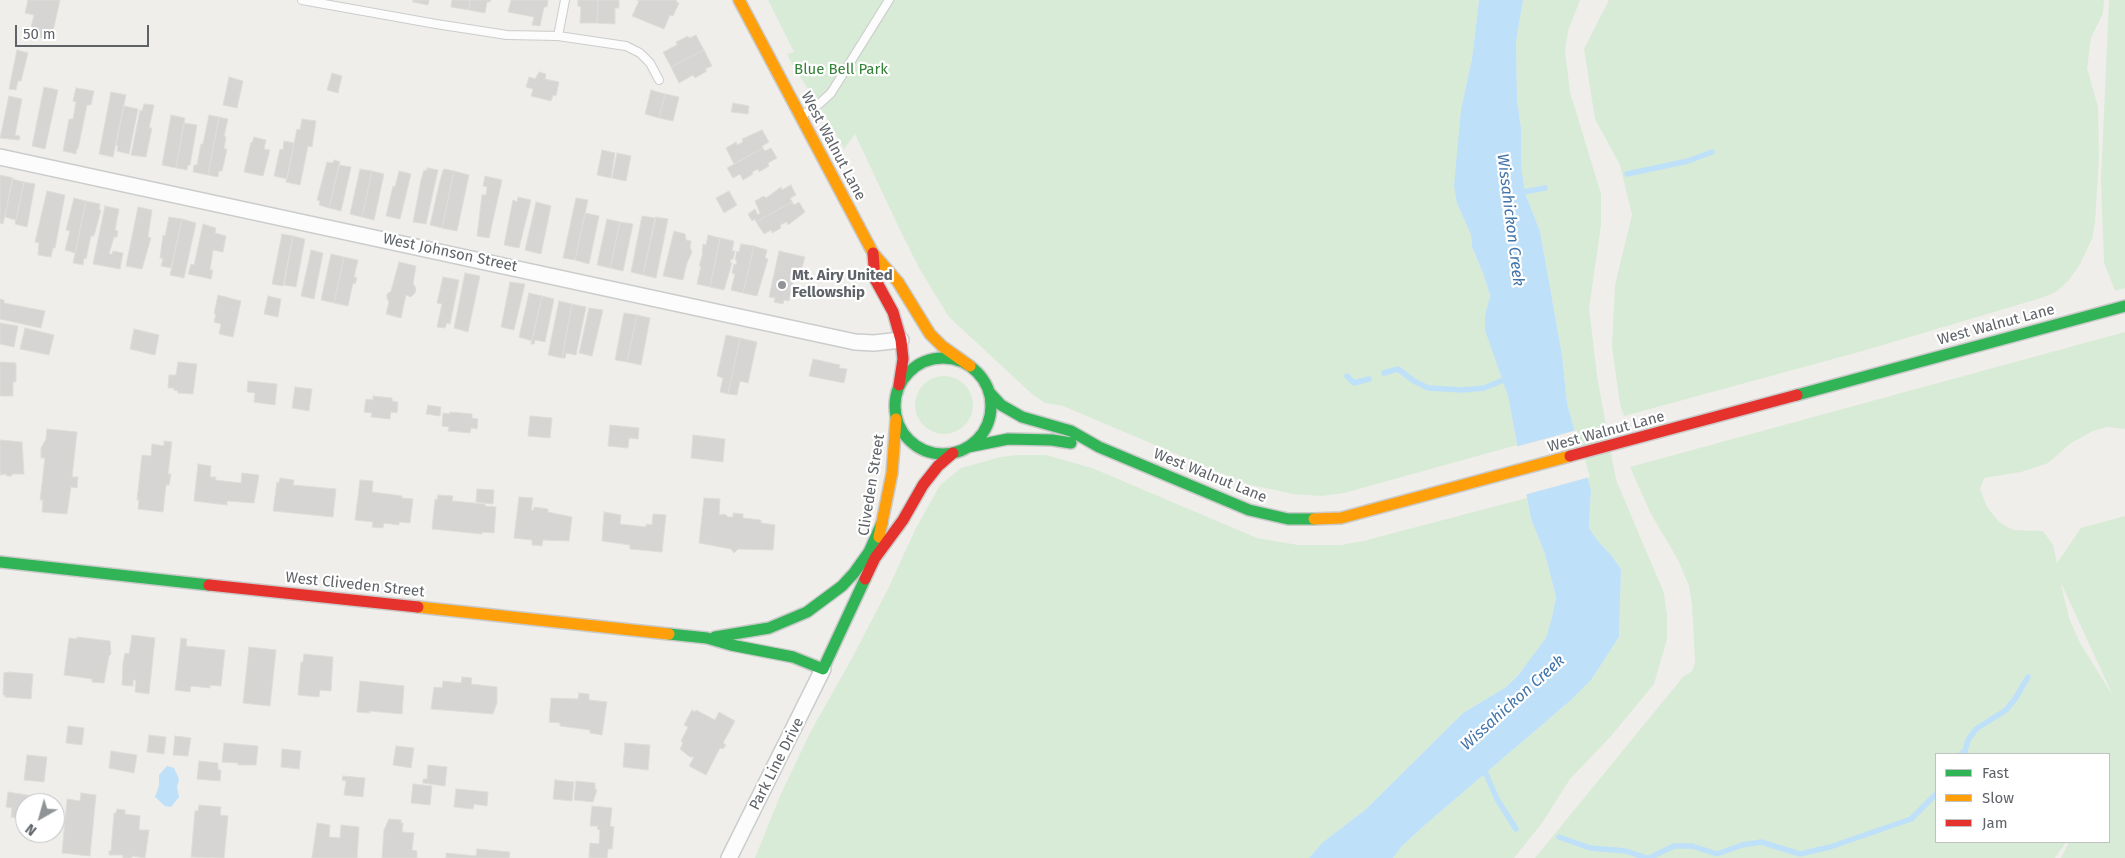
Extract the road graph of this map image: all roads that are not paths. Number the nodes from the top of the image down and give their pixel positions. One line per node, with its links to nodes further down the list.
1 (302, 0): 5 (lane)
2 (565, 0): 5 (lane)
3 (738, 0): 7 (street, West Walnut Lane)
4 (889, 0): 7 (lane)
5 (558, 36): 6 (lane)
6 (659, 80)
7 (800, 116): 9 (street, West Walnut Lane)
8 (0, 157): 11 (street, West Johnson Street)
9 (873, 253): 11 (street, West Walnut Lane); 12 (street, West Walnut Lane)
10 (2125, 306): 16 (street, West Walnut Lane)
11 (901, 340): 13 (street, West Walnut Lane)
12 (970, 366): 13 (street); 14 (street)
13 (899, 386): 15 (street)
14 (989, 392): 16 (street, West Walnut Lane); 17 (street)
15 (896, 416): 18 (street); 19 (street, Cliveden Street)
16 (1099, 447): 17 (street, West Walnut Lane)
17 (964, 448): 18 (street)
18 (953, 453): 20 (street, Cliveden Street)
19 (882, 522): 20 (street, Cliveden Street); 22 (street, West Cliveden Street)
20 (875, 558): 23 (street, Cliveden Street)
21 (0, 562): 22 (street, West Cliveden Street)
22 (708, 638): 23 (street, West Cliveden Street)
23 (824, 669): 24 (street, Park Line Drive)
24 (729, 858)

